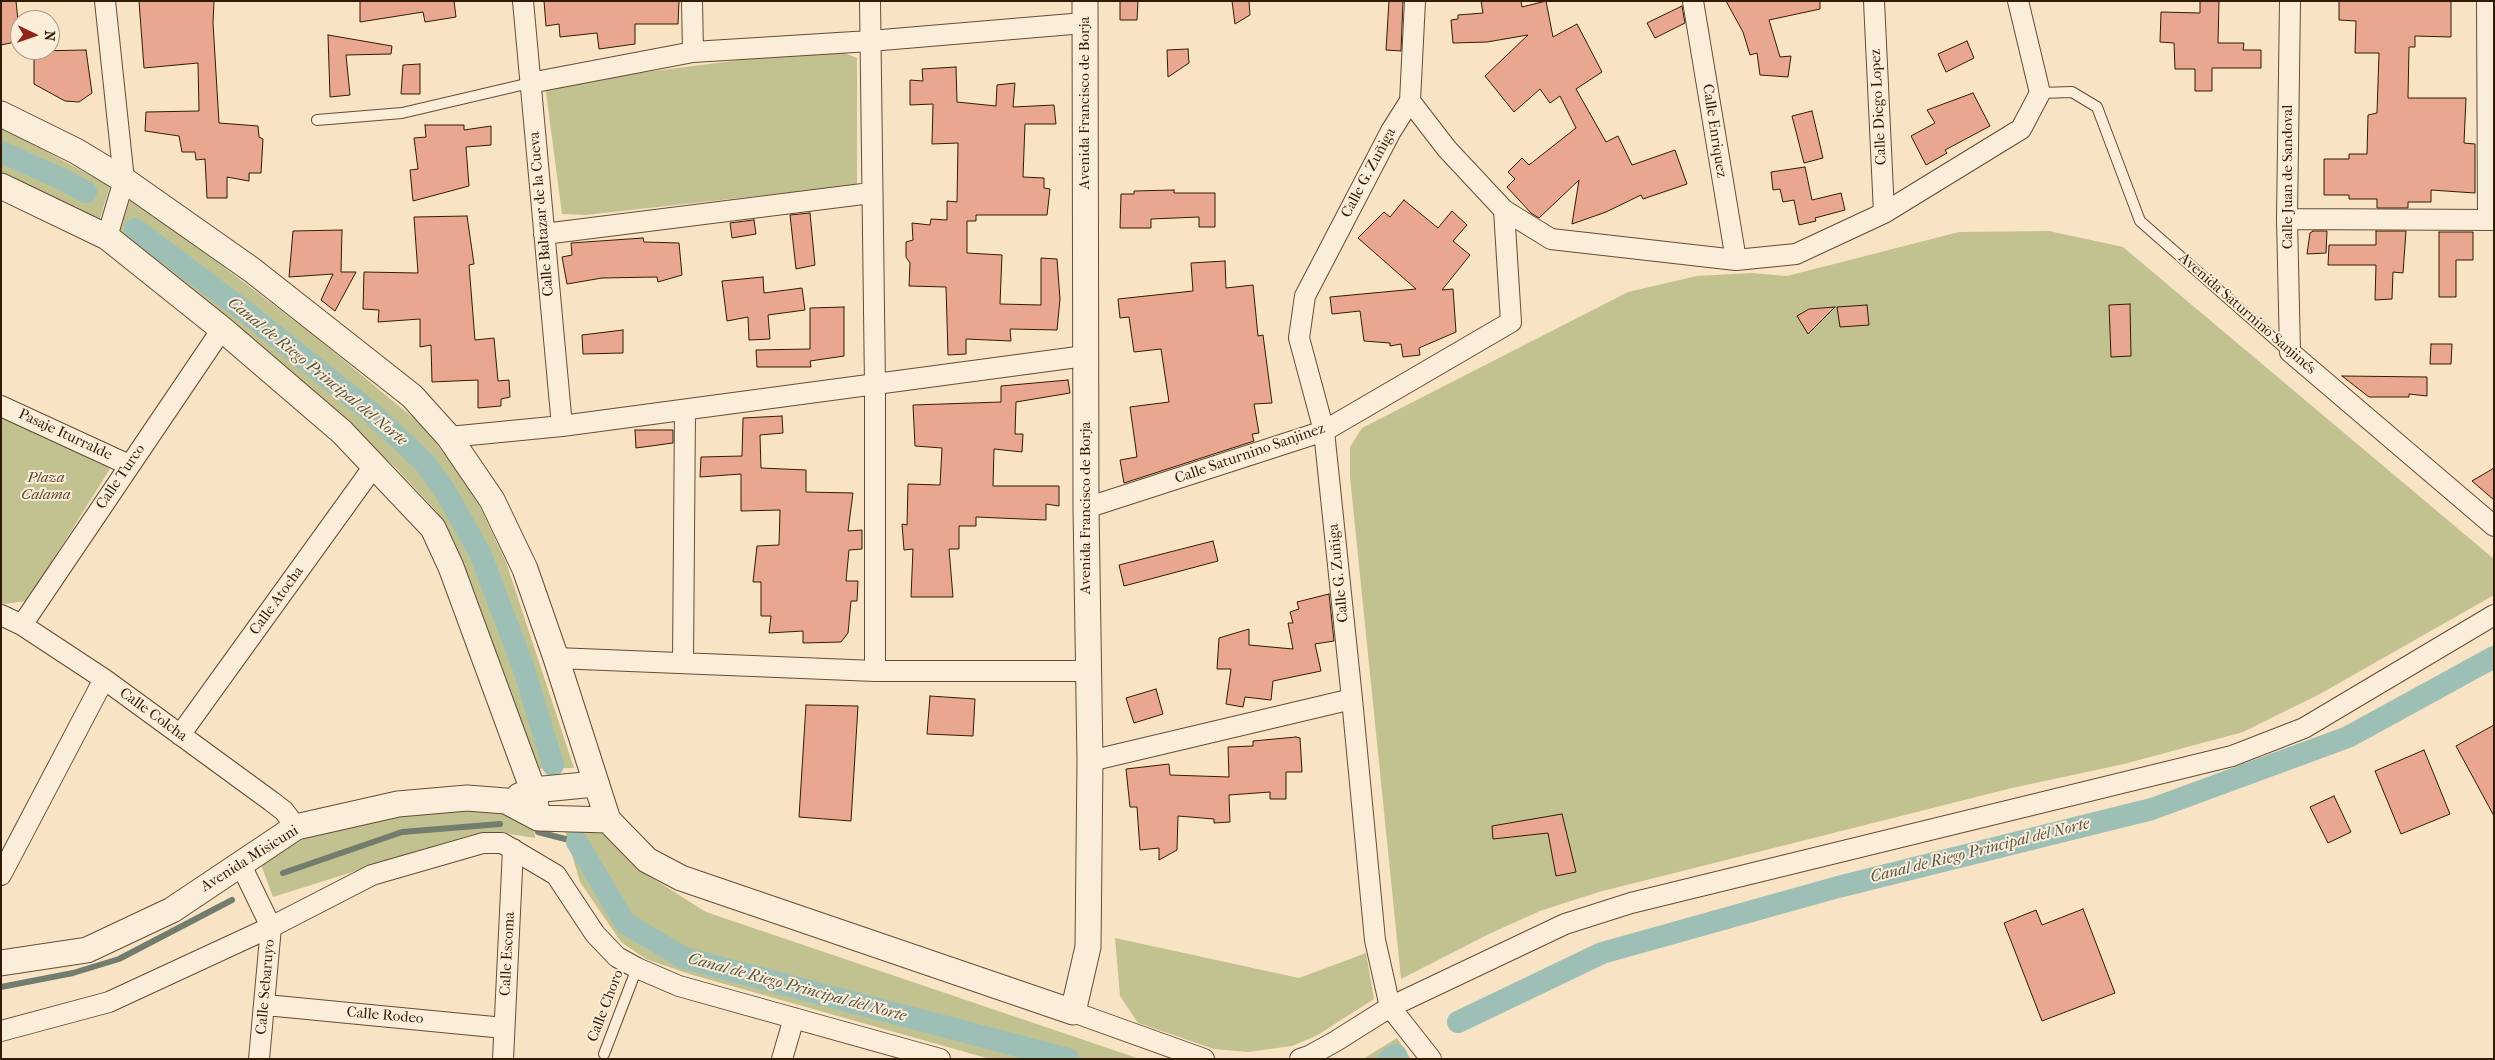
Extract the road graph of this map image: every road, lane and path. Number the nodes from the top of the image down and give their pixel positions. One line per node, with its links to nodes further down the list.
1 (105, 1): 19 (street)
2 (523, 1): 14 (street, Calle Baltazar de la Cueva)
3 (692, 1): 13 (street)
4 (870, 1): 12 (street)
5 (1415, 1): 16 (street)
6 (1693, 1): 28 (street, Calle Enriquez)
7 (1874, 1): 23 (street, Calle Diego Lopez)
8 (2018, 1): 15 (street)
9 (2290, 1): 24 (street, Calle Juan de Sandoval)
10 (2487, 1): 25 (street)
11 (1085, 12): 12 (street); 31 (street, Avenida Francisco de Borja)
12 (870, 41): 13 (street); 21 (street)
13 (693, 52): 14 (street)
14 (530, 83): 18 (lane); 26 (street, Calle Baltazar de la Cueva)
15 (2040, 94): 23 (street); 30 (lane, Avenida Saturnino Sanjinés)
16 (1410, 101): 22 (street); 36 (street, Calle G. Zuñiga)
17 (1, 114): 19 (street)
18 (317, 120)
19 (124, 180): 27 (street); 37 (street)
20 (1, 186): 27 (street)
21 (871, 193): 26 (street); 32 (street)
22 (1504, 210): 28 (street); 36 (street, Calle Saturnino Sanjinez)
23 (1884, 213): 28 (street)
24 (2287, 219): 25 (street); 30 (street, Calle Juan de Sandoval)
25 (2491, 220)
26 (544, 234): 35 (street, Calle Baltazar de la Cueva)
27 (106, 237): 29 (street)
28 (1736, 260)
29 (222, 329): 38 (street, Calle Turco); 39 (street)
30 (2290, 352): 41 (street, Avenida Saturnino Sanjinés)
31 (1085, 356): 32 (street); 40 (street, Avenida Francisco de Borja)
32 (875, 386): 34 (street); 47 (street)
33 (1, 406): 38 (street, Pasaje Iturralde)
34 (685, 410): 35 (street); 46 (street)
35 (562, 426): 37 (street)
36 (1324, 431): 40 (street, Calle Saturnino Sanjinez); 50 (street, Calle G. Zuñiga)
37 (449, 437): 45 (street)
38 (129, 465): 44 (street, Calle Turco)
39 (374, 466): 51 (street, Calle Atocha); 54 (street)
40 (1086, 508): 48 (street, Avenida Francisco de Borja)
41 (2494, 526)
42 (1, 615): 44 (street, Calle Colcha)
43 (2494, 615): 66 (street)
44 (22, 625): 49 (street, Calle Colcha)
45 (556, 658): 46 (street); 53 (street)
46 (683, 662): 47 (street)
47 (875, 671): 48 (street)
48 (1087, 671): 52 (street, Avenida Francisco de Borja)
49 (104, 679): 51 (street, Calle Colcha); 61 (street)
50 (1352, 699): 52 (street); 66 (street, Calle G. Zuñiga)
51 (180, 735): 58 (street, Calle Colcha)
52 (1090, 761): 67 (street, Avenida Francisco de Borja)
53 (595, 784): 54 (street); 57 (street)
54 (533, 790): 55 (street); 56 (street)
55 (506, 801): 56 (street, Avenida Misicuni); 58 (street, Avenida Misicuni)
56 (538, 818): 57 (street)
57 (608, 820): 67 (street)
58 (296, 827): 60 (street, Avenida Misicuni)
59 (513, 849): 62 (street); 64 (street); 69 (street, Calle Escoma)
60 (240, 862): 62 (street, Calle Sebaruyo); 63 (street, Avenida Misicuni)
61 (1, 875)
62 (271, 927): 65 (street, Calle Sebaruyo); 70 (street)
63 (1, 962)
64 (637, 968): 68 (street); 71 (lane, Calle Choro)
65 (266, 1005): 69 (street, Calle Rodeo); 72 (street, Calle Sebaruyo)
66 (1390, 1007): 77 (street); 78 (street, Calle G. Zuñiga)
67 (1073, 1012): 76 (street)
68 (794, 1018): 74 (street); 75 (street)
69 (504, 1028): 73 (street, Calle Escoma)
70 (1, 1031)
71 (604, 1054)
72 (259, 1059)
73 (503, 1059)
74 (782, 1059)
75 (940, 1059)
76 (1204, 1059)
77 (1300, 1059)
78 (1431, 1059)

